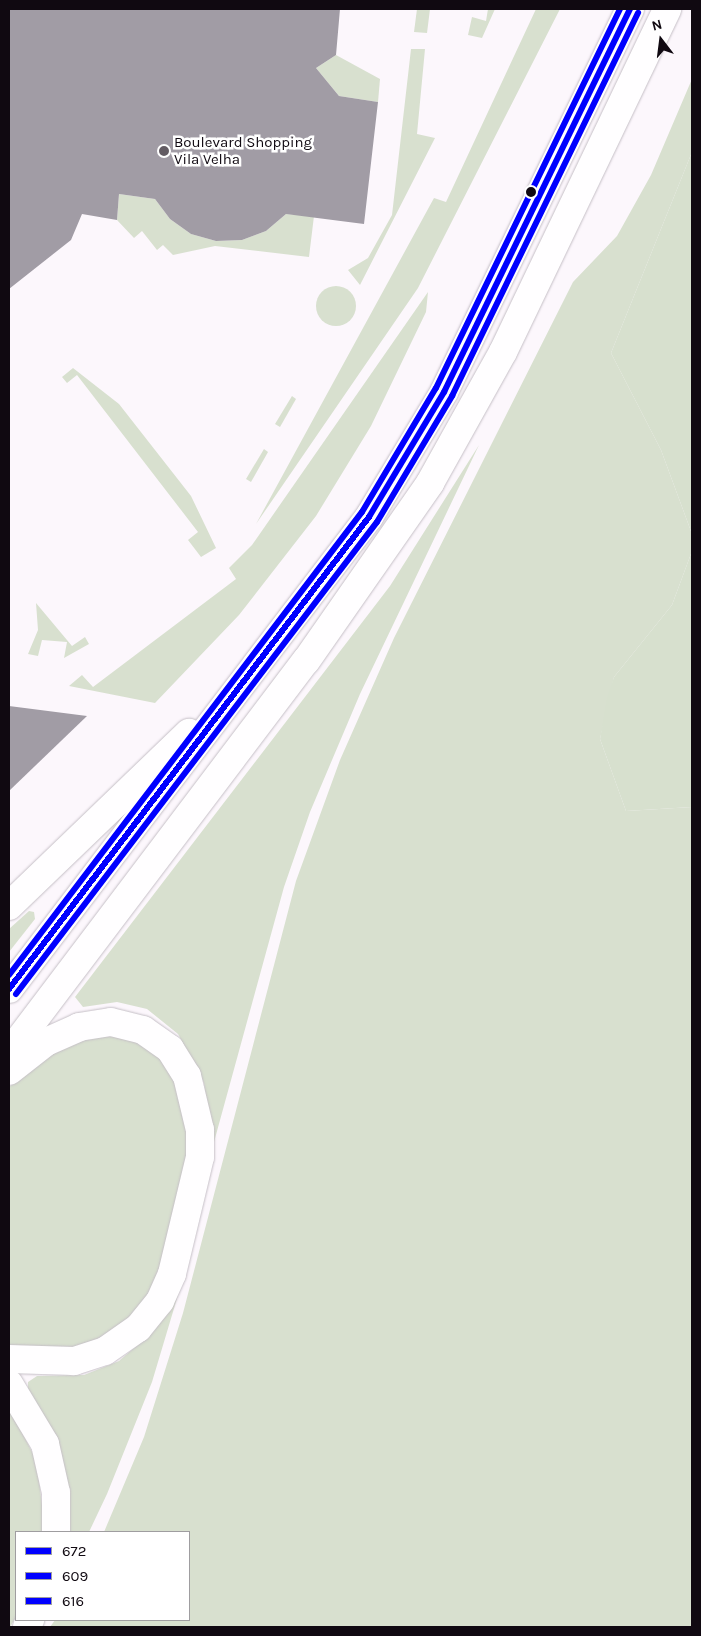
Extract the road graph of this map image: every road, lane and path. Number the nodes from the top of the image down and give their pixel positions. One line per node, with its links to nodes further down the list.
1 (630, 9): 3 (main road)
2 (667, 9): 6 (main road)
3 (252, 674): 4 (main road); 5 (main road)
4 (9, 906)
5 (9, 989)
6 (9, 1053)
7 (9, 1071): 8 (main road)
8 (9, 1359)
9 (9, 1384): 10 (main road)
10 (56, 1531)

